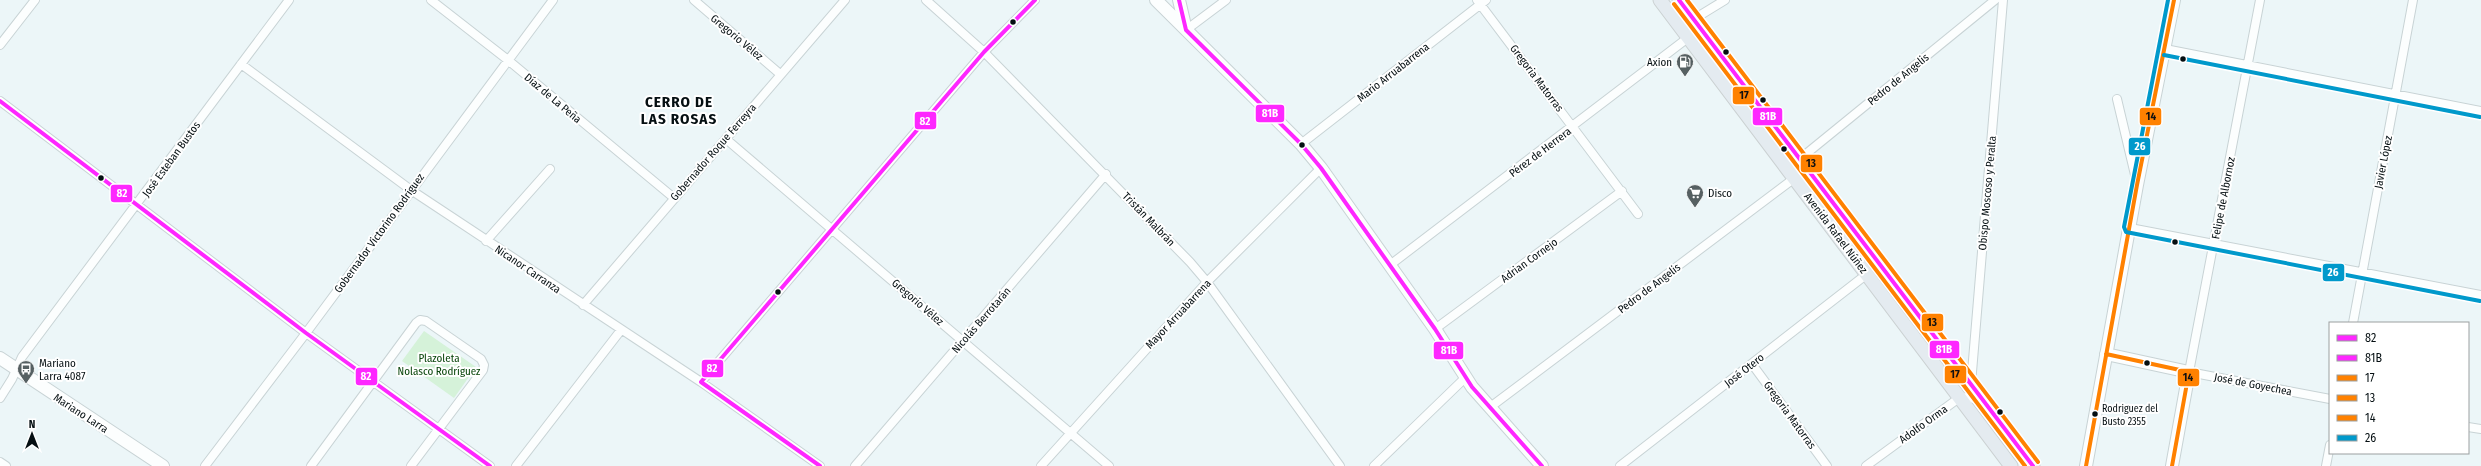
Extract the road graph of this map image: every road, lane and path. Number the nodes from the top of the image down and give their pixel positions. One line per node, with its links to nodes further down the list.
1 (34, 0): 24 (street)
2 (289, 0): 28 (street, José Esteban Bustos)
3 (431, 0): 27 (street, Díaz de La Peña)
4 (553, 0): 27 (street, Gobernador Victorino Rodríguez)
5 (694, 0): 30 (street, Gregorio Vélez)
6 (845, 0): 30 (street, Gobernador Roque Ferreyra)
7 (926, 0): 26 (street, Tristán Malbrán)
8 (1035, 0): 26 (street)
9 (1156, 0): 22 (main road)
10 (1179, 0): 22 (main road)
11 (1226, 0): 22 (street)
12 (1660, 0): 23 (main road, Avenida Rafael Núñez)
13 (1679, 0): 21 (main road, Avenida Rafael Núñez)
14 (1725, 0): 21 (street)
15 (1995, 0): 38 (street, Pedro de Angelis)
16 (2003, 0): 72 (street, Obispo Moscoso y Peralta)
17 (2174, 0): 25 (main road)
18 (2260, 0): 29 (street, Felipe de Albornoz)
19 (2413, 0): 31 (street, Javier López)
20 (1481, 1): 35 (street, Gregoria Matorras); 37 (street, Mario Arruabarrena)
21 (1694, 19): 38 (main road, Avenida Rafael Núñez)
22 (1186, 30): 37 (main road)
23 (1689, 37): 35 (street, Pérez de Herrera); 42 (main road, Avenida Rafael Núñez)
24 (0, 45)
25 (2165, 49): 29 (street); 43 (main road)
26 (984, 52): 41 (street, Tristán Malbrán); 50 (street)
27 (508, 60): 44 (street, Gobernador Victorino Rodríguez); 46 (street, Díaz de La Peña)
28 (241, 64): 44 (street, Nicanor Carranza); 47 (street, José Esteban Bustos)
29 (2248, 64): 31 (street); 52 (street, Felipe de Albornoz)
30 (780, 74): 36 (street, Gobernador Roque Ferreyra)
31 (2396, 94): 34 (street); 54 (street, Javier López)
32 (2117, 99): 43 (street)
33 (0, 101): 47 (street)
34 (2481, 111)
35 (1574, 126): 45 (street, Gregoria Matorras); 53 (street, Pérez de Herrera)
36 (726, 139): 46 (street, Gobernador Roque Ferreyra); 50 (street, Gregorio Vélez)
37 (1301, 144): 39 (main road)
38 (1805, 163): 42 (street, Pedro de Angelis); 72 (main road, Avenida Rafael Núñez)
39 (1321, 168): 53 (main road); 56 (street, Mayor Arruabarrena)
40 (550, 169): 51 (street)
41 (1106, 174): 56 (street, Tristán Malbrán); 63 (street, Nicolás Berrotarán)
42 (1794, 178): 55 (main road, Avenida Rafael Núñez); 77 (street, Pedro de Angelis)
43 (2138, 185): 49 (main road)
44 (411, 190): 51 (street, Nicanor Carranza); 62 (street, Gobernador Victorino Rodríguez)
45 (1622, 191): 48 (street, Gregoria Matorras); 60 (street, Adrian Cornejo)
46 (674, 198): 58 (street, Gobernador Roque Ferreyra)
47 (138, 204): 62 (street); 67 (street, José Esteban Bustos)
48 (1638, 214)
49 (2130, 228): 52 (street); 64 (main road)
50 (833, 229): 63 (street, Gregorio Vélez); 71 (street)
51 (486, 241): 58 (street, Nicanor Carranza)
52 (2214, 244): 54 (street); 68 (street, Felipe de Albornoz)
53 (1390, 265): 60 (main road)
54 (2362, 272): 57 (street); 59 (street, Javier López)
55 (1867, 274): 66 (street, José Otero); 74 (main road, Avenida Rafael Núñez)
56 (1207, 282): 81 (street, Mayor Arruabarrena); 95 (street, Tristán Malbrán)
57 (2481, 295)
58 (583, 306): 61 (street, Nicanor Carranza)
59 (2352, 322)
60 (1435, 329): 69 (main road)
61 (621, 330): 71 (street, Nicanor Carranza); 90 (street)
62 (306, 333): 70 (street); 86 (street, Gobernador Victorino Rodríguez)
63 (963, 341): 81 (street, Gregorio Vélez); 92 (street, Nicolás Berrotarán)
64 (2106, 354): 68 (main road, José de Goyechea); 103 (main road)
65 (0, 358): 67 (main road, Mariano Larra)
66 (1752, 364): 98 (street, José Otero); 99 (street, Gregoria Matorras)
67 (16, 370): 73 (street, José Esteban Bustos); 85 (main road, Mariano Larra)
68 (2190, 372): 75 (street, José de Goyechea); 104 (main road, Felipe de Albornoz)
69 (1465, 378): 77 (main road); 96 (street)
70 (373, 382): 80 (street); 80 (street); 87 (street)
71 (701, 382): 91 (street, Nicanor Carranza)
72 (1971, 385): 76 (main road, Avenida Rafael Núñez)
73 (0, 398)
74 (1959, 398): 76 (street, Adolfo Orma); 100 (street, Adolfo Orma); 101 (main road, Avenida Rafael Núñez)
75 (2329, 399)
76 (1985, 403): 102 (main road, Avenida Rafael Núñez)
77 (1489, 408): 97 (main road)
78 (2469, 427): 79 (street)
79 (2481, 429)
80 (438, 430): 88 (street); 89 (street)
81 (1070, 432): 93 (street, Mayor Arruabarrena); 94 (street, Gregorio Vélez)
82 (2329, 450): 105 (street)
83 (0, 462): 84 (street)
84 (6, 466)
85 (162, 466)
86 (205, 466)
87 (311, 466)
88 (411, 466)
89 (490, 466)
90 (516, 466)
91 (820, 466)
92 (855, 466)
93 (1041, 466)
94 (1109, 466)
95 (1340, 466)
96 (1374, 466)
97 (1542, 466)
98 (1620, 466)
99 (1827, 466)
100 (1866, 466)
101 (2011, 466)
102 (2033, 466)
103 (2086, 466)
104 (2172, 466)
105 (2326, 466)

